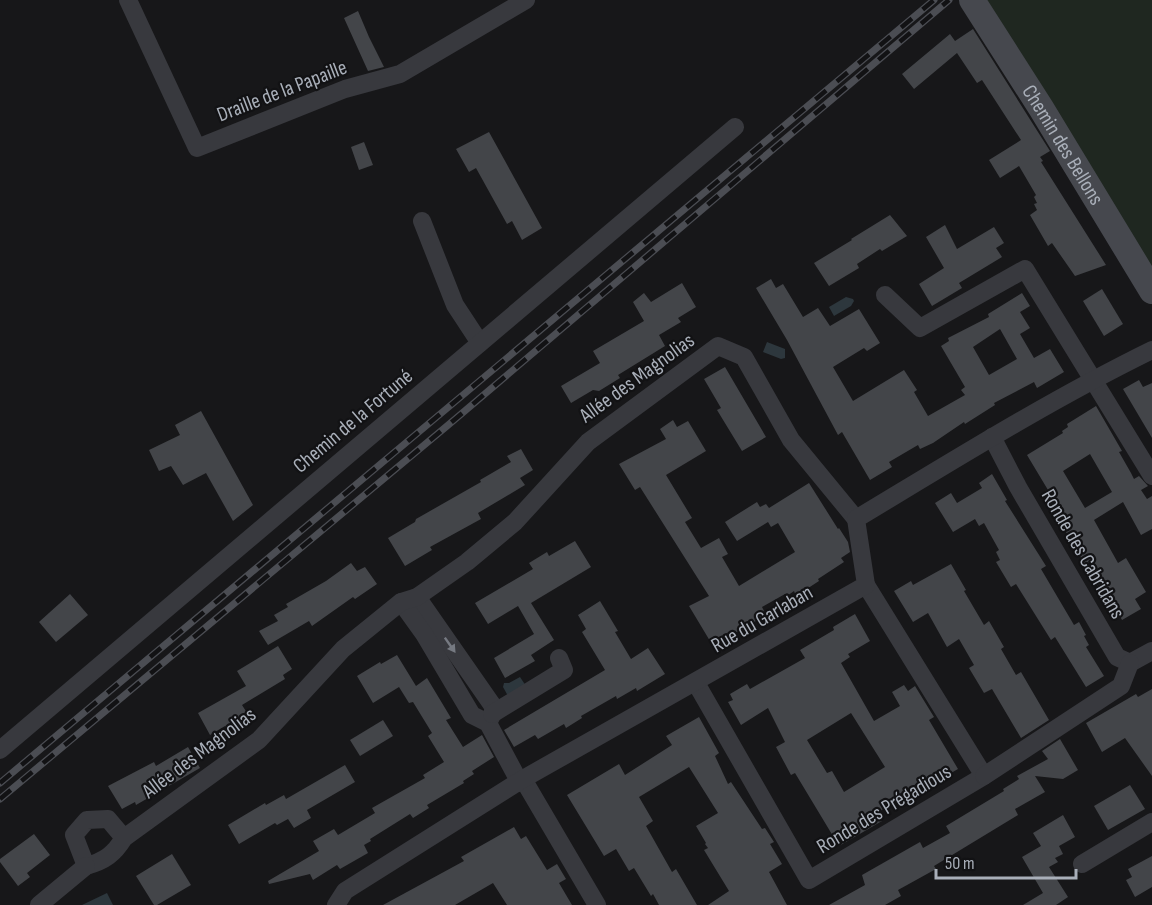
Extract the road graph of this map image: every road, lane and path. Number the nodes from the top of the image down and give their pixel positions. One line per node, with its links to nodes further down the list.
1 (128, 0): 2 (street, Draille de la Papaille)
2 (526, 0)
3 (972, 0): 6 (main road, Chemin des Bellons)
4 (735, 127): 8 (street, Chemin de la Fortuné)
5 (422, 220): 8 (street)
6 (1152, 291)
7 (885, 295): 10 (street)
8 (480, 343): 21 (street, Chemin de la Fortuné)
9 (1152, 350): 10 (street)
10 (1092, 380): 11 (street); 12 (street)
11 (992, 437): 13 (street); 18 (street, Ronde des Cabridans)
12 (1152, 476)
13 (856, 519): 14 (street); 15 (street, Allée des Magnolias)
14 (866, 585): 19 (street, Rue du Garlaban); 22 (street, Ronde des Prégadious)
15 (409, 600): 20 (street); 25 (street, Allée des Magnolias)
16 (1152, 652): 18 (street)
17 (559, 658): 20 (street)
18 (1130, 663): 22 (street)
19 (696, 683): 22 (street, Ronde des Prégadious); 23 (street, Rue du Garlaban)
20 (490, 718): 23 (street)
21 (0, 750)
22 (984, 776)
23 (522, 781): 29 (street, Rue du Garlaban); 30 (street)
24 (1152, 822): 26 (street)
25 (124, 838): 27 (street, Allée des Magnolias); 27 (street)
26 (1082, 864)
27 (86, 866): 28 (street, Allée des Magnolias)
28 (39, 905)
29 (336, 905)
30 (597, 905)

